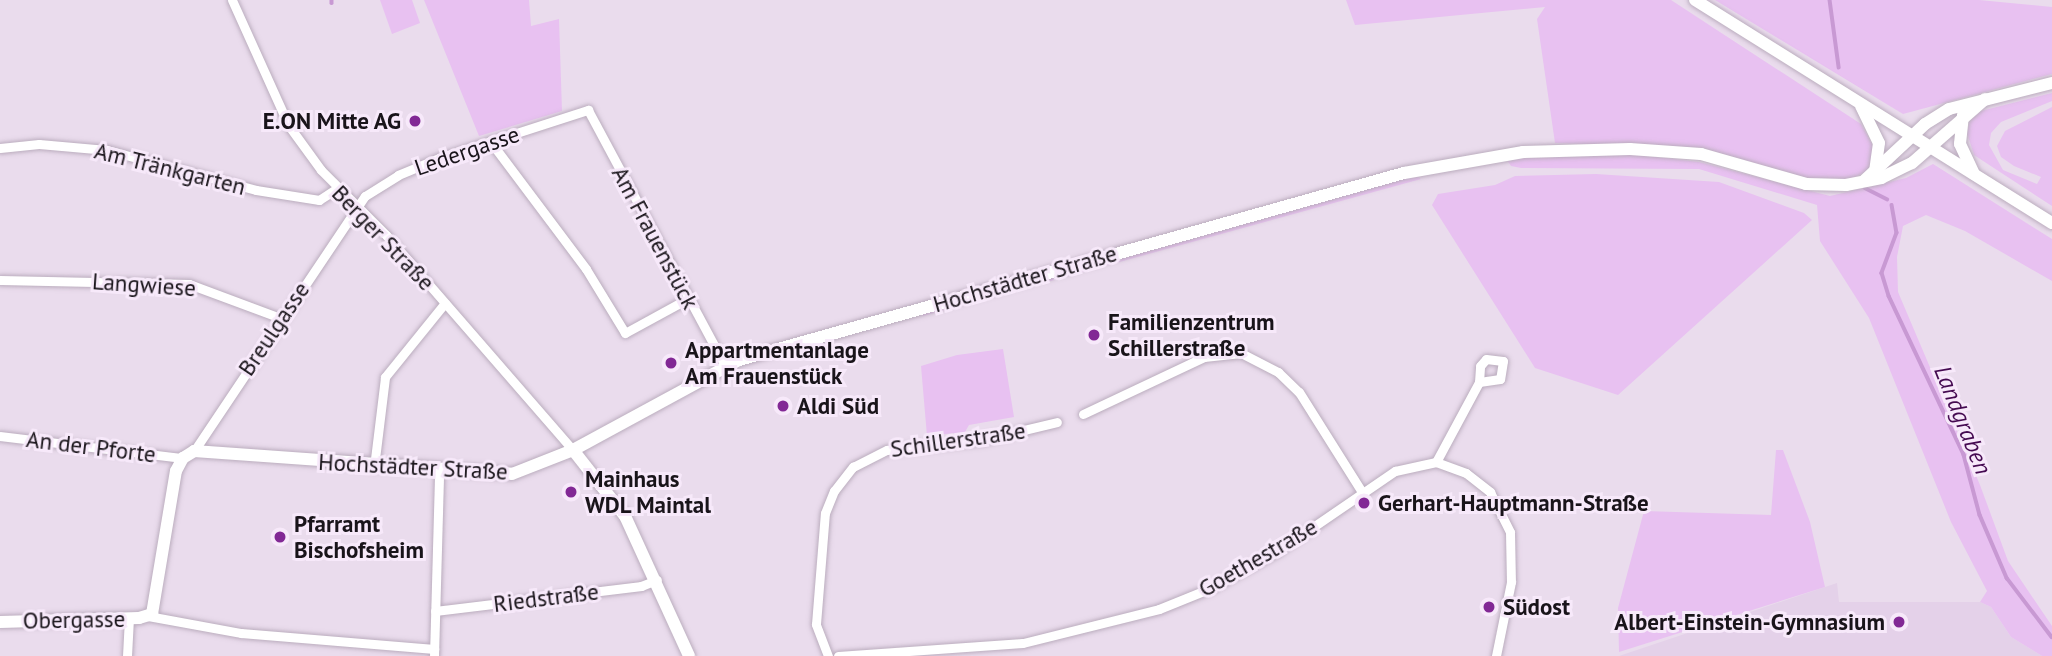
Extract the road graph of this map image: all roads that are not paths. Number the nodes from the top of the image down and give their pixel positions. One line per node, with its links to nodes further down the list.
1 (232, 0): 15 (street, Berger Straße)
2 (1695, 0): 5 (street)
3 (2052, 83): 4 (street)
4 (1985, 99): 7 (street, Hochstädter Straße); 8 (street)
5 (1860, 103): 8 (street); 12 (street)
6 (588, 110): 9 (street, Ledergasse); 19 (street, Am Frauenstück)
7 (1963, 115): 10 (street, Hochstädter Straße); 13 (street)
8 (1912, 136): 10 (street); 12 (street)
9 (489, 141): 16 (street, Ledergasse); 19 (street)
10 (1931, 147): 13 (street); 14 (street, Hochstädter Straße)
11 (0, 148): 15 (street, Am Tränkgarten)
12 (1875, 170): 14 (street)
13 (1974, 174): 17 (street)
14 (1865, 180): 22 (street, Hochstädter Straße)
15 (336, 189): 16 (street, Berger Straße)
16 (355, 207): 20 (street, Berger Straße); 21 (street, Breulgasse)
17 (2052, 223)
18 (0, 280): 21 (street, Langwiese)
19 (687, 299): 22 (street, Am Frauenstück)
20 (445, 303): 27 (street, Berger Straße); 30 (street)
21 (283, 319): 28 (street, Breulgasse)
22 (725, 366): 27 (street, Hochstädter Straße)
23 (1479, 382): 29 (street)
24 (1083, 414): 32 (street)
25 (1057, 422): 42 (street, Schillerstraße)
26 (0, 436): 28 (street, An der Pforte)
27 (572, 450): 31 (street, Hochstädter Straße); 33 (street)
28 (194, 454): 30 (street, Hochstädter Straße); 34 (street, Breulgasse)
29 (1436, 462): 32 (street, Goethestraße); 44 (street)
30 (374, 467): 31 (street, Hochstädter Straße)
31 (439, 472): 35 (street)
32 (1362, 492): 43 (street, Goethestraße)
33 (657, 580): 35 (street, Riedstraße); 41 (street)
34 (157, 605): 36 (street, Obergasse)
35 (435, 611): 39 (street)
36 (148, 616): 37 (street, Obergasse); 39 (street, Obergasse)
37 (129, 618): 38 (street, Obergasse); 40 (street)
38 (0, 622)
39 (434, 652)
40 (127, 656)
41 (689, 656)
42 (828, 656)
43 (838, 656)
44 (1496, 656)

